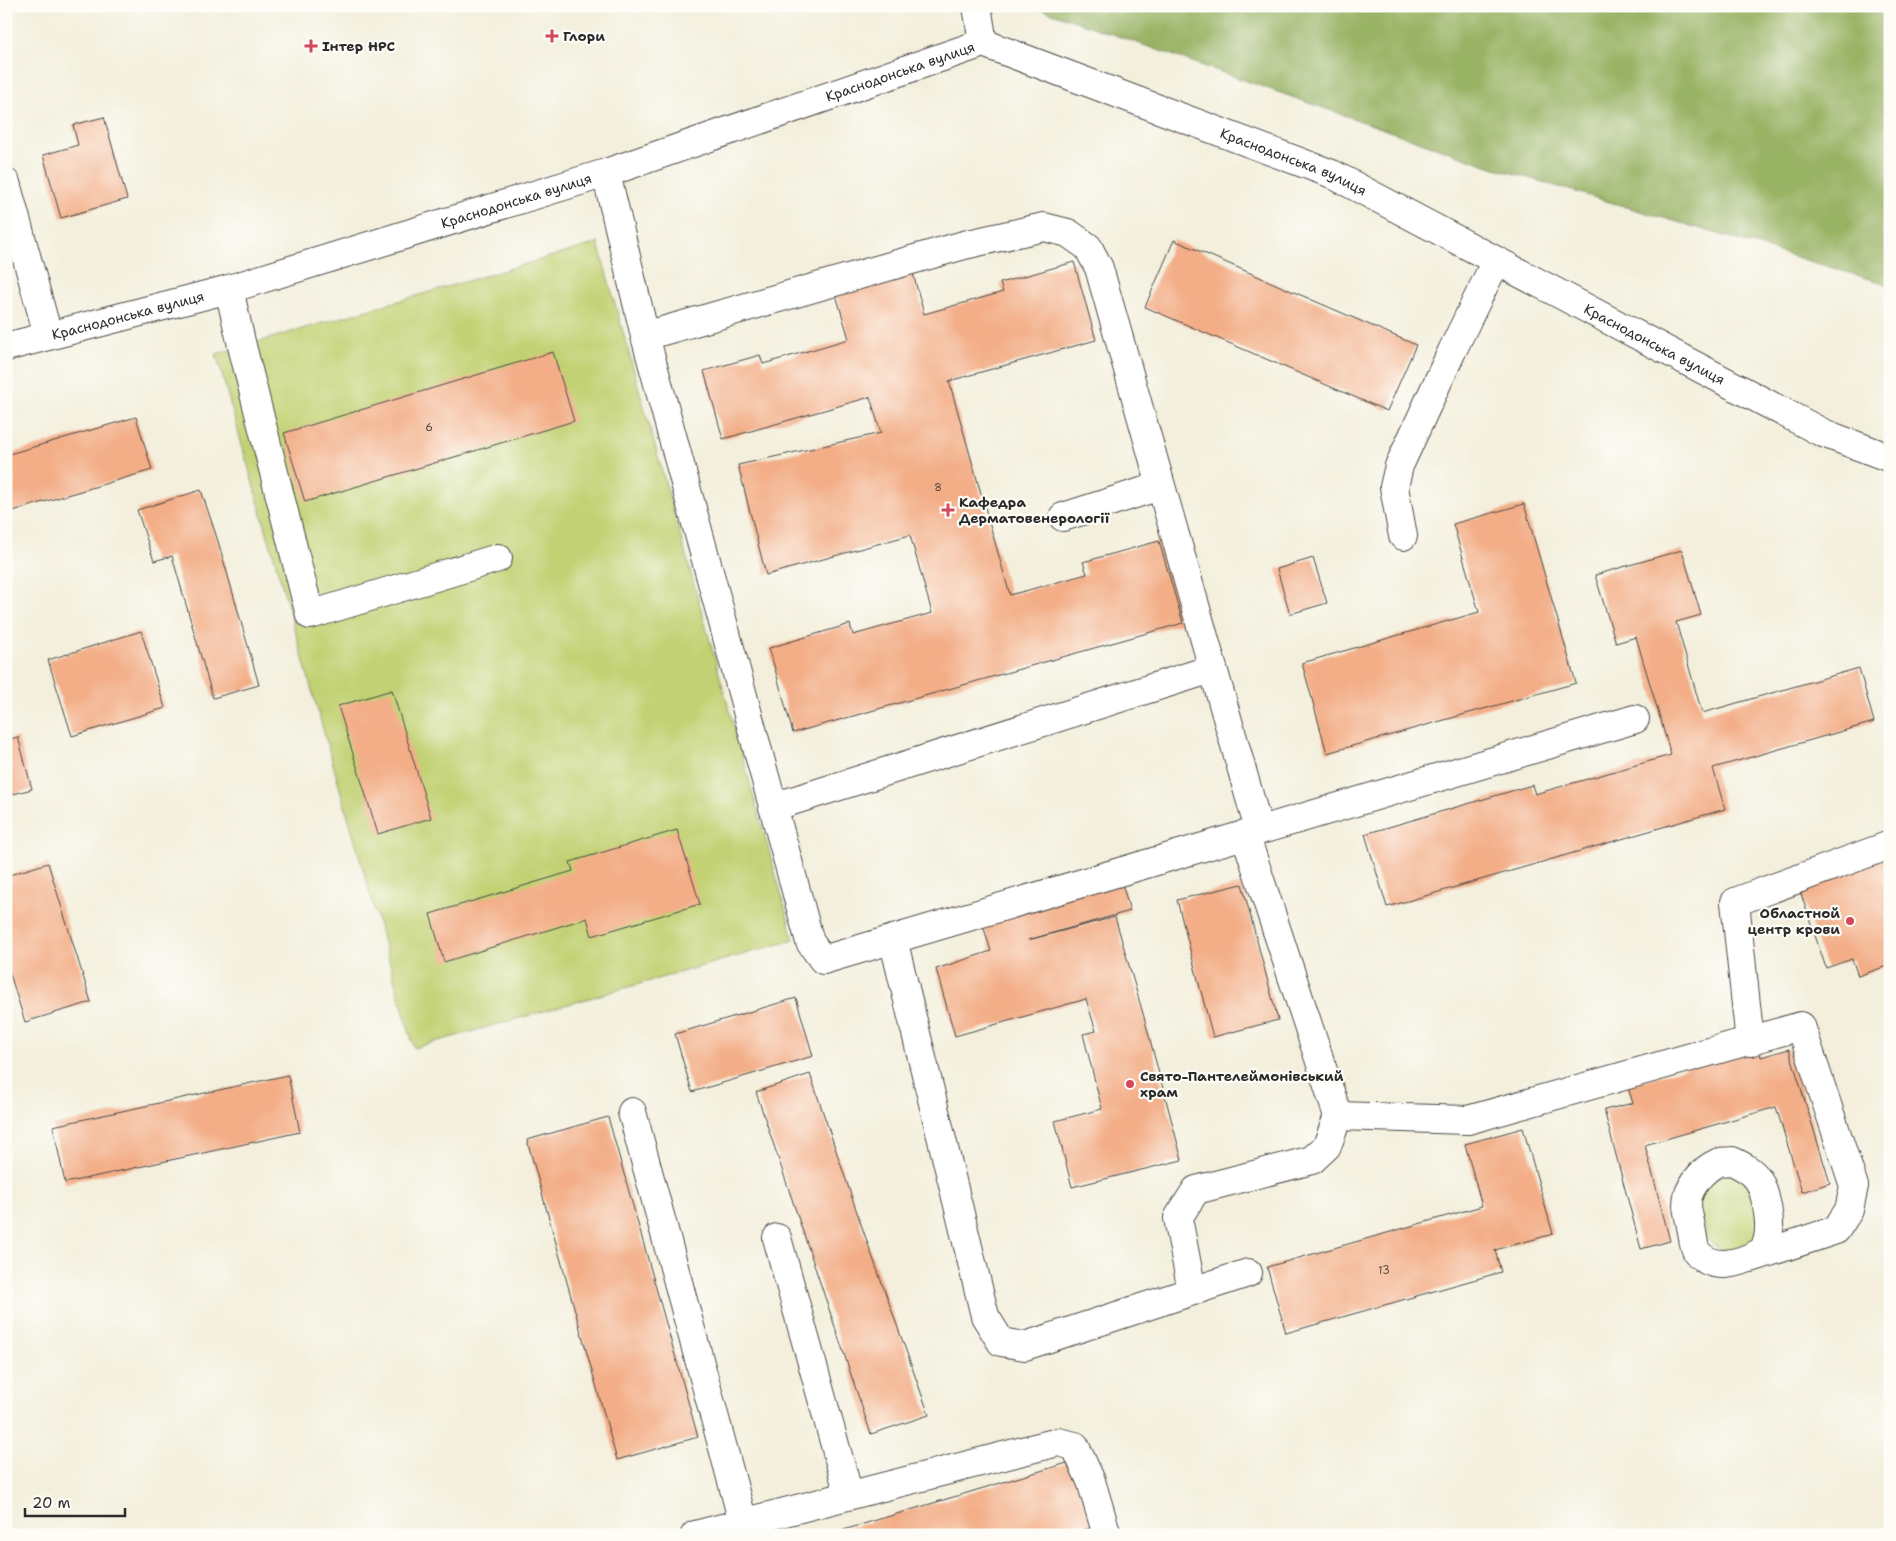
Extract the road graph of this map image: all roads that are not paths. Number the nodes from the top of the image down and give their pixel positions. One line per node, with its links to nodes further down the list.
1 (977, 6): 2 (street)
2 (984, 43): 3 (street, Краснодонська вулиця); 5 (street, Краснодонська вулиця)
3 (606, 174): 6 (street, Краснодонська вулиця); 8 (street)
4 (6, 183): 7 (street)
5 (1496, 261): 10 (street, Краснодонська вулиця); 13 (street)
6 (229, 289): 7 (street, Краснодонська вулиця); 14 (street)
7 (48, 335): 9 (street, Краснодонська вулиця)
8 (645, 336): 11 (street); 17 (street)
9 (8, 339)
10 (1890, 458)
11 (1160, 486): 12 (street); 15 (street)
12 (1063, 517)
13 (1403, 536)
14 (498, 558)
15 (1212, 669): 17 (street); 18 (street)
16 (1636, 719): 18 (street)
17 (773, 807): 20 (street)
18 (1252, 832): 20 (street); 23 (street)
19 (1890, 845): 21 (street)
20 (892, 939): 27 (street)
21 (1750, 1042): 23 (street); 25 (street)
22 (632, 1112): 29 (street)
23 (1338, 1116): 27 (street)
24 (777, 1238): 28 (street)
25 (1751, 1258)
26 (1248, 1273): 27 (street)
27 (1192, 1291)
28 (849, 1495): 29 (street); 31 (street)
29 (743, 1522): 30 (street)
30 (695, 1535)
31 (1108, 1535)

